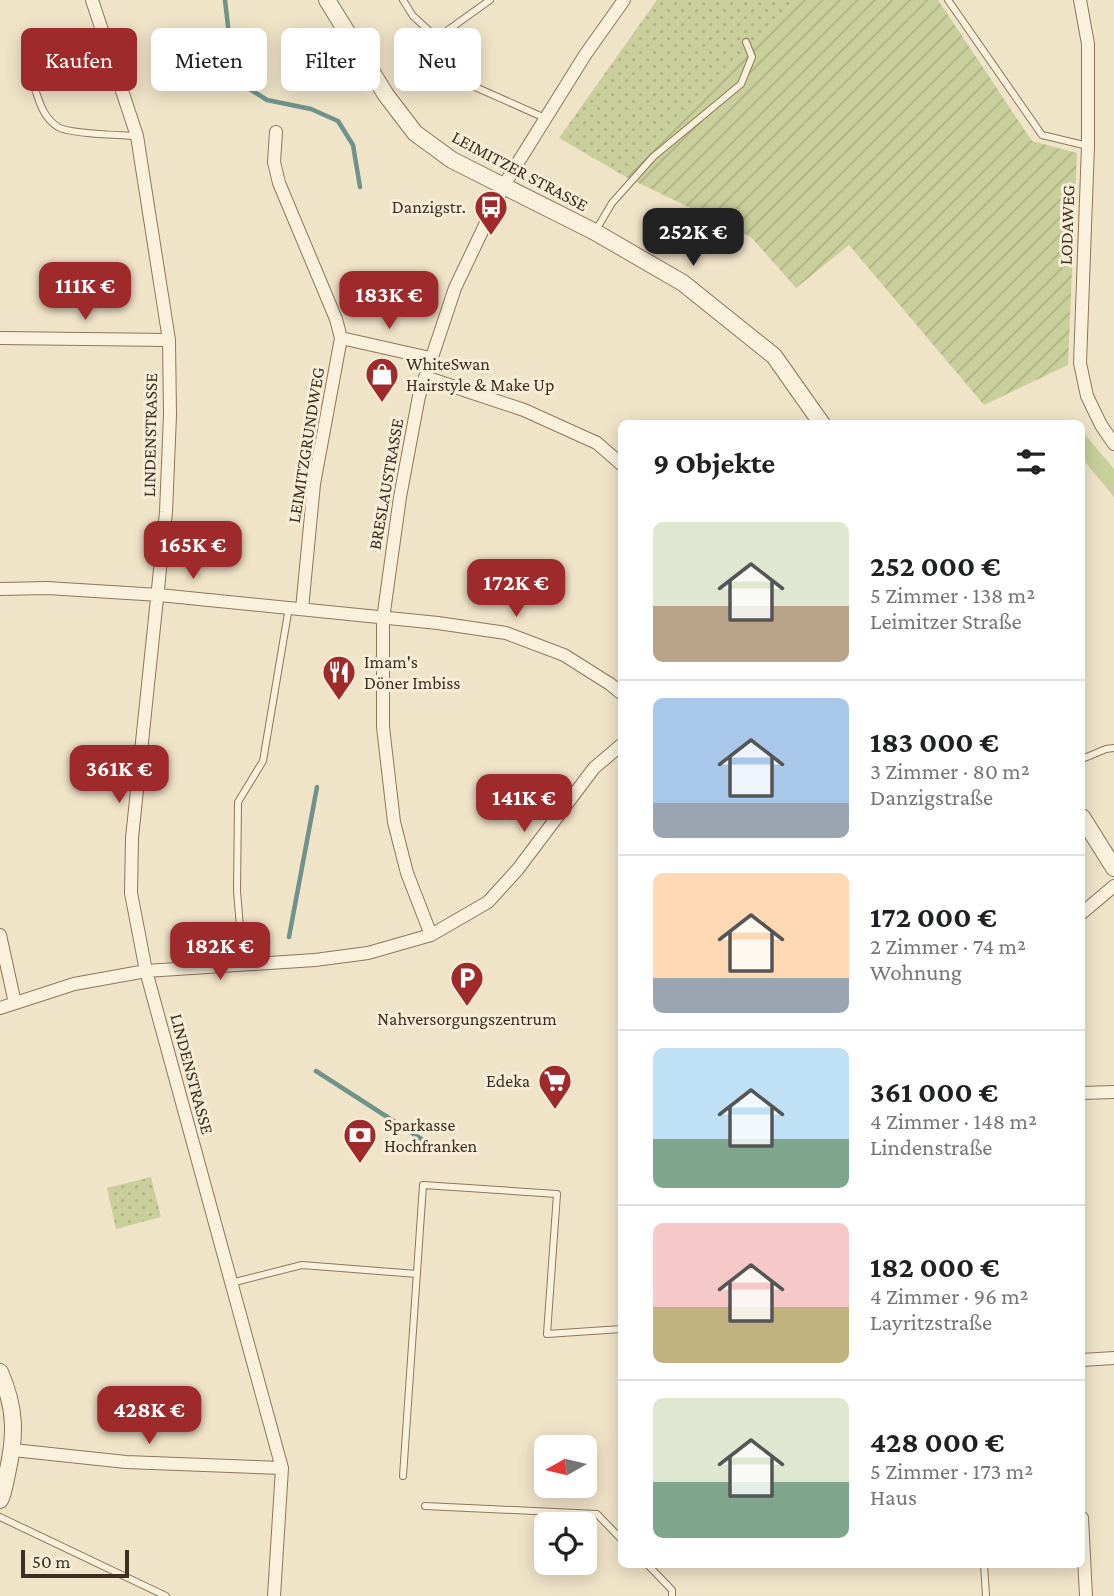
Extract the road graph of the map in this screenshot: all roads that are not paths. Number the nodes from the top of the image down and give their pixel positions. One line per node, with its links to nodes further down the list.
1 (92, 0): 15 (street, LINDENSTRASSE)
2 (327, 0): 17 (street, LEIMITZER STRASSE)
3 (403, 0): 8 (lane)
4 (490, 0): 9 (lane)
5 (624, 0): 13 (street, BRESLAUSTRASSE)
6 (948, 0): 16 (lane)
7 (1080, 0): 16 (street, LODAWEG)
8 (426, 28)
9 (451, 28)
10 (746, 42): 18 (lane)
11 (481, 90): 13 (lane)
12 (36, 91): 15 (lane)
13 (545, 118): 17 (street, BRESLAUSTRASSE)
14 (276, 132): 20 (street, LEIMITZGRUNDWEG)
15 (137, 136): 21 (street, LINDENSTRASSE)
16 (1088, 146): 25 (street, LODAWEG)
17 (504, 185): 18 (street, LEIMITZER STRASSE); 22 (street, BRESLAUSTRASSE)
18 (595, 232): 24 (street, LEIMITZER STRASSE)
19 (0, 338): 21 (street)
20 (341, 338): 22 (street); 29 (street, LEIMITZGRUNDWEG)
21 (169, 340): 28 (street, LINDENSTRASSE)
22 (430, 358): 23 (street, BRESLAUSTRASSE)
23 (425, 377): 26 (street); 30 (street, BRESLAUSTRASSE)
24 (819, 420)
25 (1114, 444)
26 (618, 461)
27 (0, 589): 28 (street)
28 (159, 594): 29 (street); 42 (street, LINDENSTRASSE)
29 (296, 608): 30 (street); 41 (lane, LEIMITZGRUNDWEG)
30 (383, 619): 31 (street); 40 (street, BRESLAUSTRASSE)
31 (618, 691)
32 (618, 748): 40 (street)
33 (1114, 748): 34 (lane)
34 (1085, 759)
35 (1085, 822): 36 (street)
36 (1114, 868)
37 (1114, 886): 38 (street)
38 (1085, 910)
39 (0, 935): 43 (street)
40 (431, 935): 41 (street)
41 (243, 964): 42 (street)
42 (146, 971): 43 (street); 48 (street, LINDENSTRASSE)
43 (15, 1003): 44 (street)
44 (0, 1009)
45 (1114, 1092): 46 (street)
46 (1085, 1094)
47 (417, 1273): 48 (lane); 49 (lane); 55 (lane)
48 (231, 1283): 54 (street, LINDENSTRASSE)
49 (618, 1329)
50 (1114, 1358): 51 (street)
51 (1085, 1360)
52 (0, 1372): 53 (street)
53 (13, 1450): 54 (street); 56 (street)
54 (282, 1468): 64 (street, LINDENSTRASSE)
55 (403, 1476)
56 (0, 1500)
57 (425, 1506): 59 (lane)
58 (0, 1517): 63 (lane)
59 (618, 1536)
60 (651, 1568): 65 (lane)
61 (984, 1568): 66 (lane)
62 (1085, 1568): 67 (street)
63 (166, 1596)
64 (274, 1596)
65 (672, 1596)
66 (986, 1596)
67 (1086, 1596)

